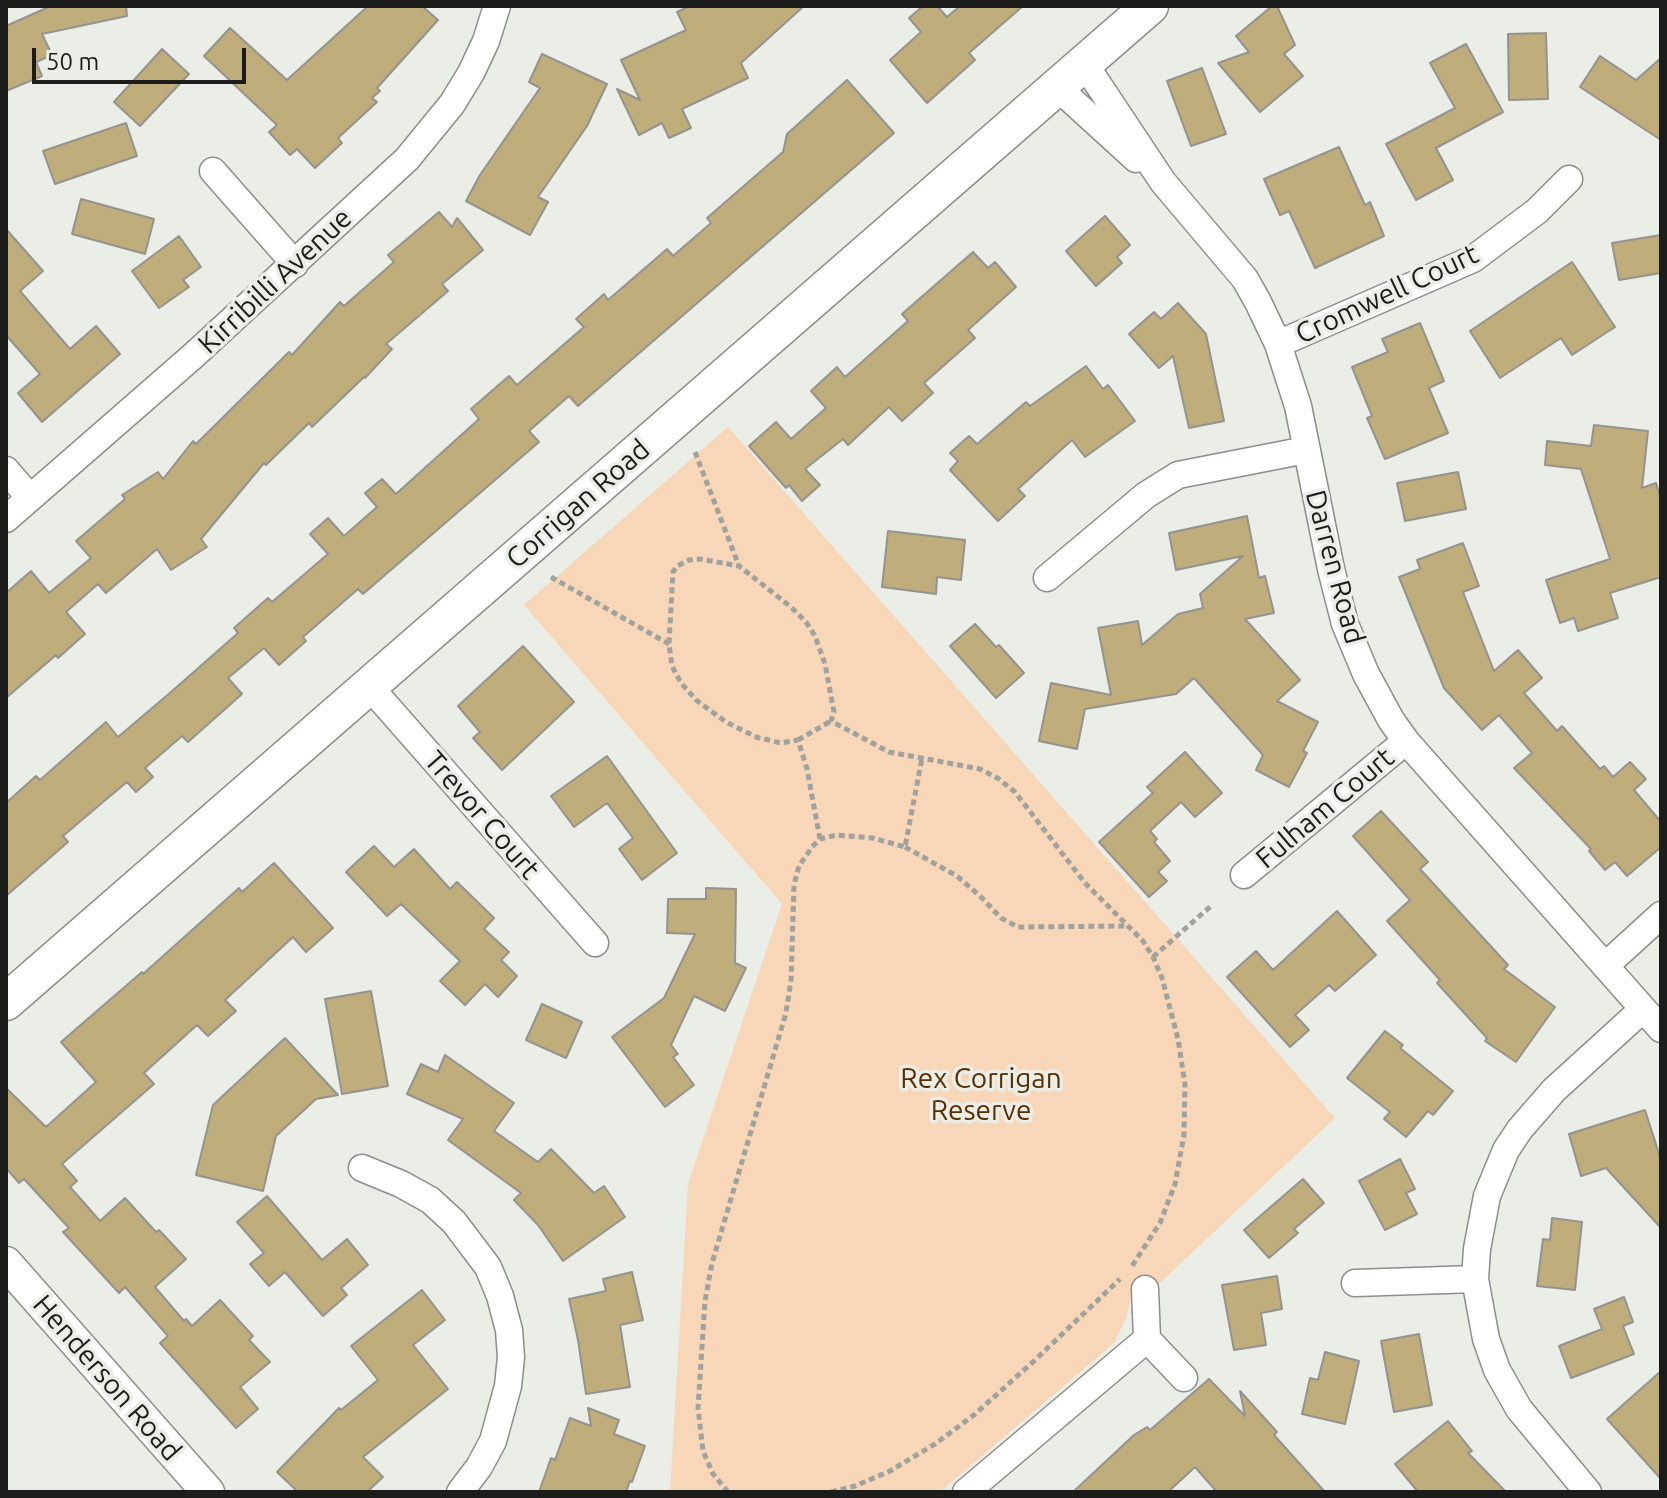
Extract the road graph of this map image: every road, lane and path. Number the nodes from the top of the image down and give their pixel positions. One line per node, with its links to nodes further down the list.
1 (497, 6): 8 (street, Kirribilli Avenue)
2 (1150, 6): 3 (main road, Corrigan Road)
3 (1084, 63): 4 (main road, Corrigan Road); 7 (street, Darren Road)
4 (1057, 87): 7 (street, Darren Road); 19 (main road, Corrigan Road)
5 (213, 171): 8 (street)
6 (1569, 179): 9 (street, Cromwell Court)
7 (1163, 182): 9 (street, Darren Road)
8 (295, 264): 13 (street, Kirribilli Avenue)
9 (1278, 344): 10 (street, Darren Road)
10 (1306, 450): 17 (street); 22 (street, Darren Road)
11 (695, 452): 15 (path)
12 (6, 470): 13 (street)
13 (30, 498): 14 (street, Kirribilli Avenue)
14 (6, 519)
15 (739, 566): 18 (path); 20 (path)
16 (551, 577): 18 (path)
17 (1047, 578)
18 (669, 644): 21 (path)
19 (369, 686): 30 (street, Trevor Court); 33 (main road, Corrigan Road)
20 (831, 721): 21 (path); 23 (path)
21 (798, 740): 24 (path)
22 (1406, 741): 26 (street, Fulham Court); 32 (street, Darren Road)
23 (922, 758): 25 (path); 29 (path)
24 (820, 839): 25 (path); 45 (path)
25 (905, 847): 29 (path)
26 (1244, 875)
27 (1211, 906): 31 (path)
28 (1661, 915): 32 (street)
29 (1127, 926): 31 (path)
30 (595, 943)
31 (1153, 957): 46 (path)
32 (1605, 966): 34 (street, Darren Road)
33 (6, 1002)
34 (1643, 1009): 35 (street, Darren Road); 38 (street)
35 (1661, 1029)
36 (362, 1168): 44 (street)
37 (6, 1263): 43 (street, Henderson Road)
38 (1475, 1279): 39 (street); 48 (street)
39 (1355, 1283)
40 (1145, 1289): 41 (street)
41 (1147, 1339): 42 (street); 47 (street)
42 (1184, 1378)
43 (208, 1492)
44 (460, 1492)
45 (728, 1492)
46 (831, 1492)
47 (966, 1492)
48 (1588, 1492)

